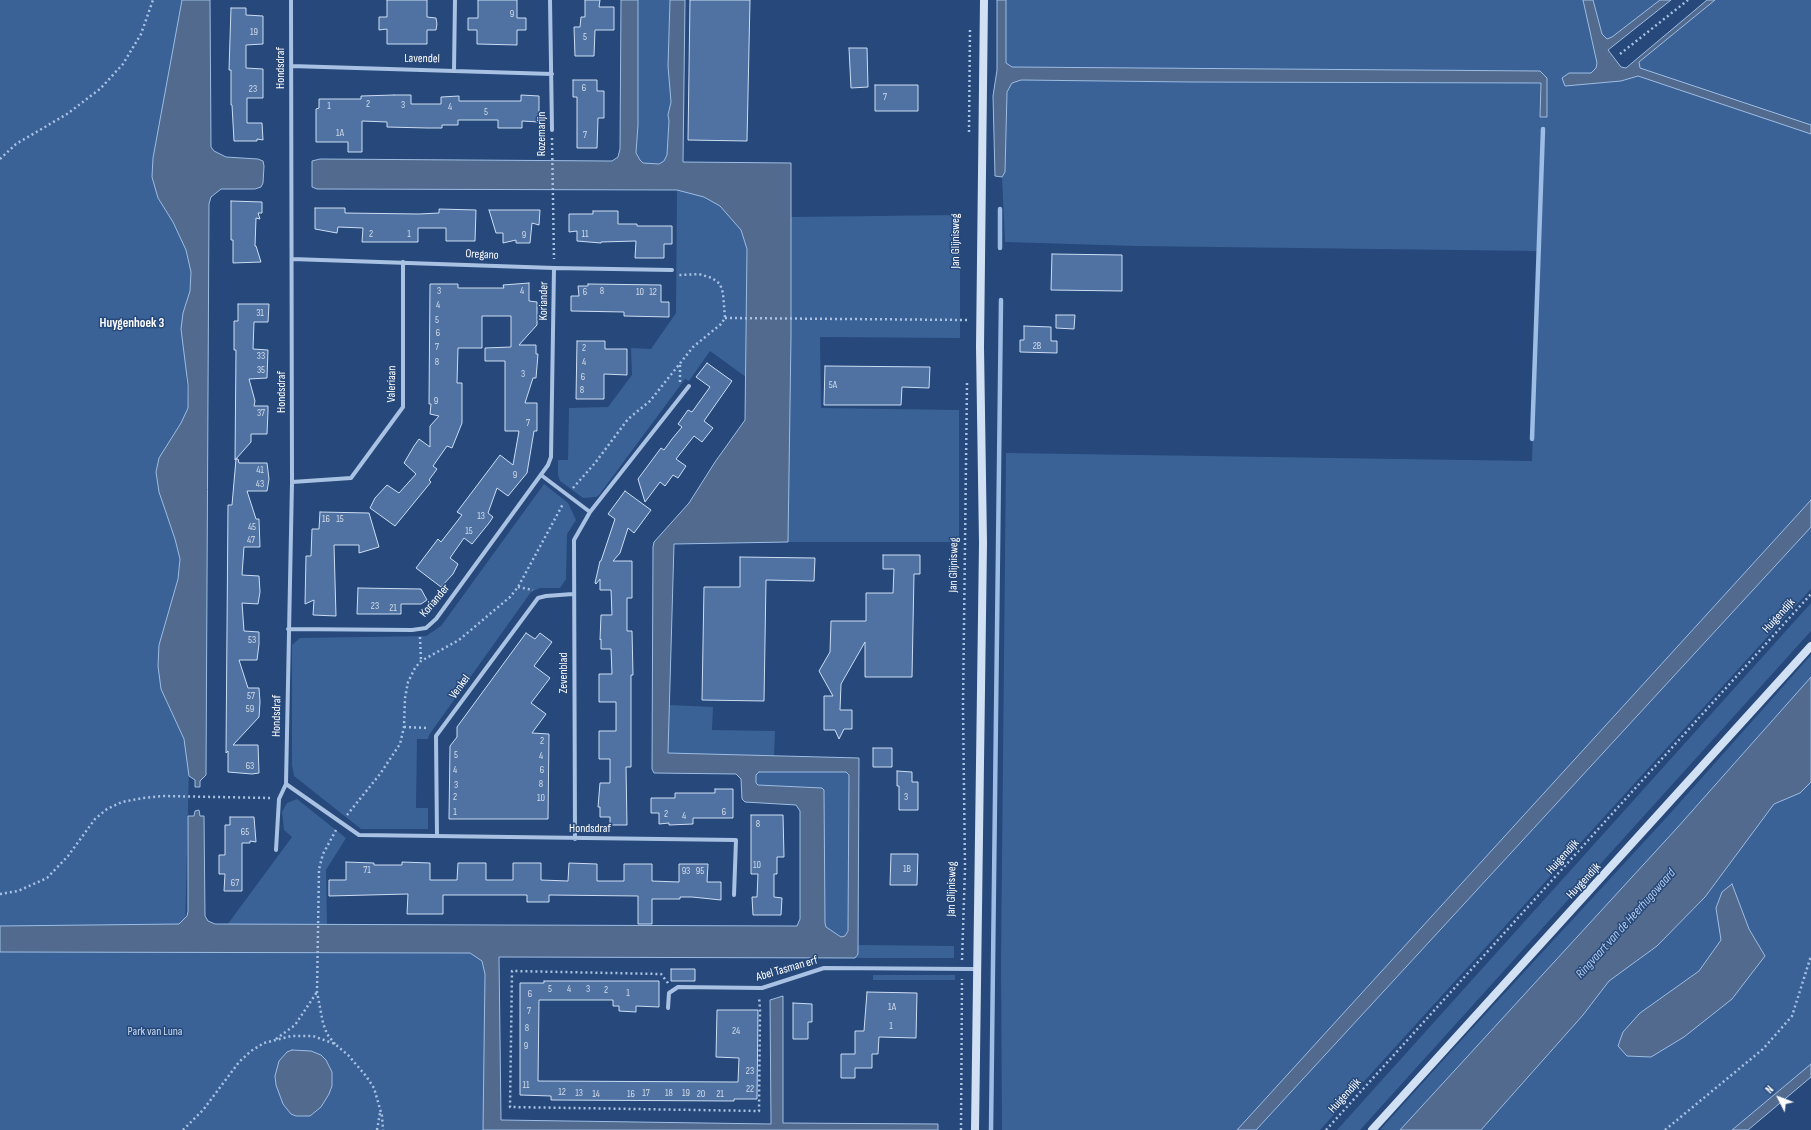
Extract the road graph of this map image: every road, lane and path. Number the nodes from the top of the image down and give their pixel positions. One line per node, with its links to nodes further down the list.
1 (152, 0): 14 (path)
2 (291, 0): 9 (street, Hondsdraf)
3 (455, 0): 10 (street)
4 (550, 0): 11 (street, Rozemarijn)
5 (984, 0): 47 (street, Jan Glijnisweg)
6 (1688, 0): 8 (path)
7 (970, 25): 13 (path)
8 (1620, 54)
9 (291, 66): 10 (street, Lavendel); 15 (street, Hondsdraf)
10 (454, 70): 11 (street, Lavendel)
11 (552, 74): 12 (street, Rozemarijn)
12 (552, 130): 17 (path, Rozemarijn)
13 (969, 134)
14 (0, 159)
15 (292, 259): 16 (street, Oregano); 26 (street, Hondsdraf)
16 (403, 262): 17 (street, Oregano); 26 (street, Valeriaan)
17 (554, 268): 18 (street, Oregano); 25 (street, Koriander)
18 (672, 270): 20 (path)
19 (968, 313): 21 (path)
20 (724, 318): 21 (path); 27 (path)
21 (968, 320): 22 (path)
22 (968, 328)
23 (967, 379): 46 (path, Jan Glijnisweg)
24 (689, 386): 28 (street, Zevenblad)
25 (541, 475): 27 (street); 32 (street, Koriander)
26 (292, 482): 31 (street, Hondsdraf)
27 (568, 495): 28 (street); 34 (path)
28 (590, 512): 29 (street, Zevenblad)
29 (573, 594): 36 (street, Venkel); 41 (street, Zevenblad)
30 (1811, 594): 60 (path, Huigendijk)
31 (288, 629): 32 (street, Koriander); 37 (street, Hondsdraf)
32 (420, 629): 34 (path)
33 (1811, 646): 61 (street, Huygendijk)
34 (421, 661): 35 (path)
35 (404, 727): 36 (path); 39 (path)
36 (439, 732): 40 (street, Venkel)
37 (286, 784): 38 (street, Hondsdraf); 39 (street, Hondsdraf)
38 (278, 799): 42 (street, Hondsdraf); 43 (path)
39 (341, 822): 40 (street, Hondsdraf); 50 (path)
40 (437, 836): 41 (street, Hondsdraf)
41 (575, 839): 44 (street, Hondsdraf)
42 (276, 850)
43 (0, 894)
44 (734, 895)
45 (1811, 956): 62 (path)
46 (962, 969): 47 (street, Abel Tasman erf); 48 (street, Abel Tasman erf); 58 (path, Jan Glijnisweg)
47 (975, 969): 59 (street, Jan Glijnisweg)
48 (758, 988): 49 (street, Abel Tasman erf); 49 (path)
49 (673, 989): 51 (street)
50 (317, 992): 52 (path); 53 (path)
51 (668, 1008)
52 (275, 1040): 53 (path); 55 (path)
53 (335, 1044): 54 (path)
54 (380, 1111): 56 (path); 57 (path)
55 (182, 1130)
56 (378, 1130)
57 (383, 1130)
58 (960, 1130)
59 (974, 1130)
60 (1326, 1130)
61 (1372, 1130)
62 (1665, 1130)

